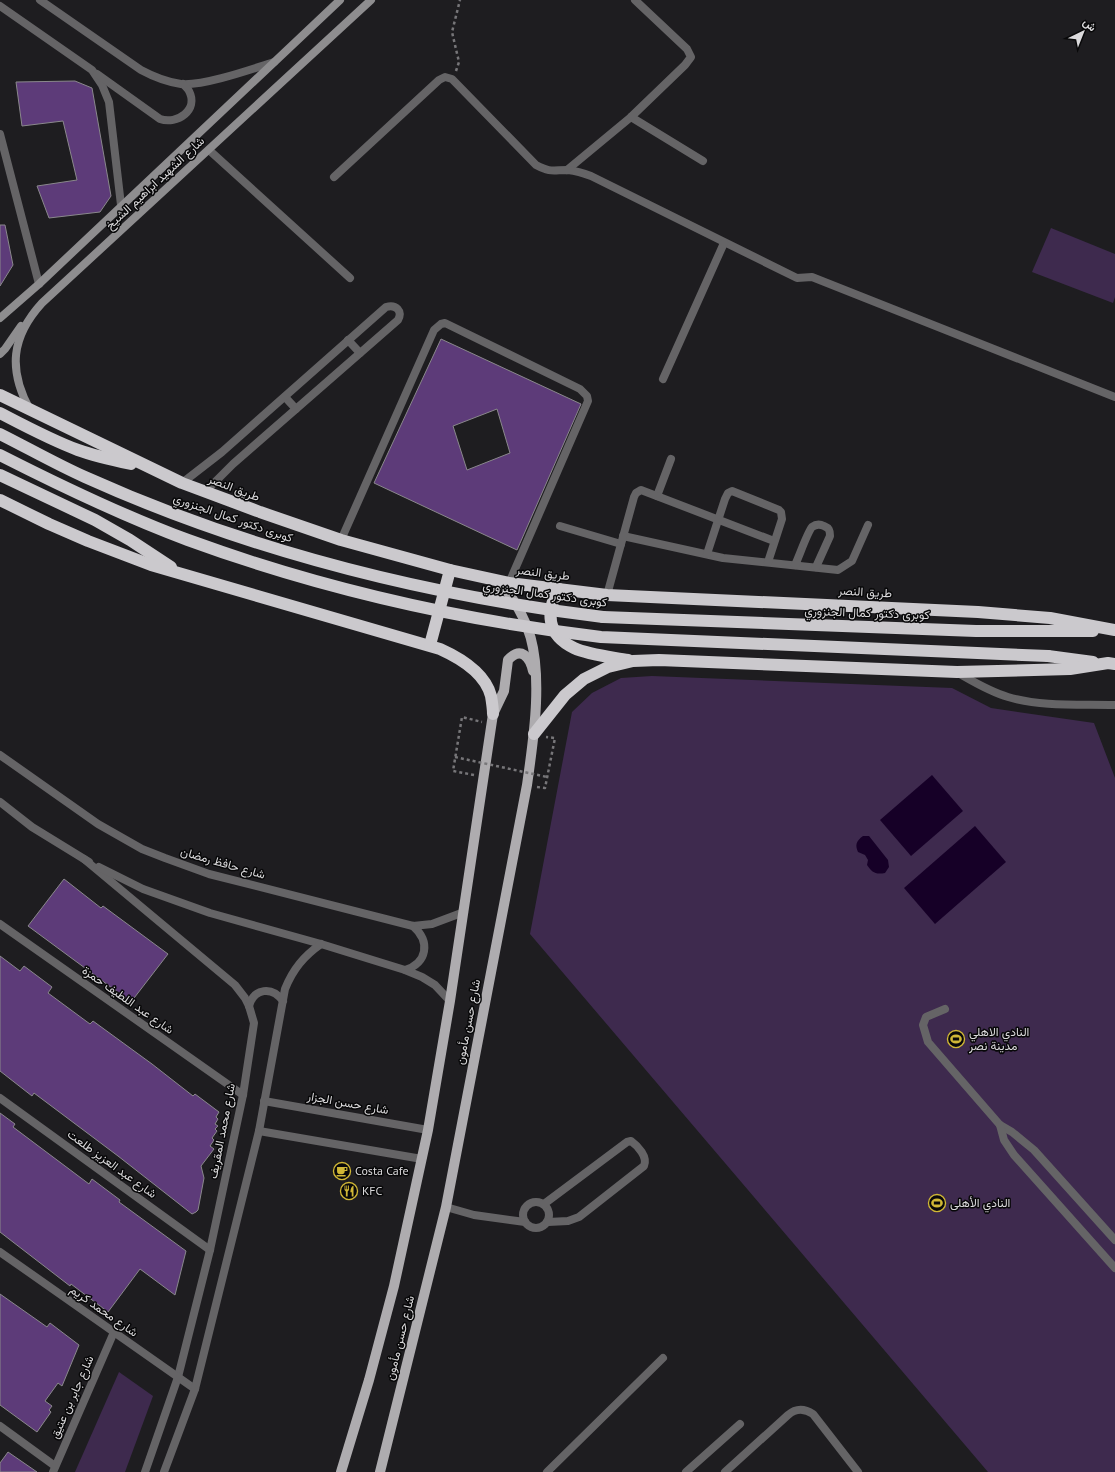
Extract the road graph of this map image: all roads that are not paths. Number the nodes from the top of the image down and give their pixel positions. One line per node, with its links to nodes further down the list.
1 (40, 0): 8 (street)
2 (340, 0): 6 (street, شارع الشهيد ابراهيم الشيخ)
3 (371, 0): 11 (street, شارع الشهيد ابراهيم الشيخ)
4 (635, 0): 9 (street)
5 (0, 6): 7 (street)
6 (274, 62): 8 (street); 15 (street, شارع الشهيد ابراهيم الشيخ)
7 (92, 70): 8 (street); 15 (street)
8 (183, 84)
9 (630, 117): 12 (street); 13 (street)
10 (0, 134): 18 (street)
11 (209, 150): 17 (street); 19 (street, شارع الشهيد ابراهيم الشيخ)
12 (703, 161)
13 (567, 170): 14 (street); 16 (street)
14 (334, 177)
15 (121, 205): 18 (street, شارع الشهيد ابراهيم الشيخ)
16 (724, 243): 24 (street); 27 (street)
17 (350, 278)
18 (39, 284): 20 (street, شارع الشهيد ابراهيم الشيخ)
19 (31, 315): 23 (street); 29 (street, شارع الشهيد ابراهيم الشيخ)
20 (0, 318)
21 (348, 340): 22 (street); 22 (street); 26 (street)
22 (360, 353): 28 (street)
23 (0, 354)
24 (662, 379)
25 (0, 395): 29 (highway, طريق النصر)
26 (284, 397): 28 (street); 36 (street)
27 (1115, 397)
28 (296, 409): 37 (street)
29 (31, 411): 34 (highway, طريق النصر)
30 (0, 413): 34 (highway)
31 (0, 434): 55 (highway, كوبرى دكتور كمال الجنزوري, bridge)
32 (0, 455): 58 (highway, bridge)
33 (670, 459): 38 (street)
34 (150, 468): 36 (highway, طريق النصر)
35 (0, 475): 51 (highway)
36 (182, 483): 37 (highway, طريق النصر)
37 (205, 492): 43 (highway, طريق النصر)
38 (657, 496): 40 (street); 44 (street)
39 (0, 500): 51 (highway)
40 (718, 520): 45 (street); 45 (street); 46 (street)
41 (868, 525): 49 (street)
42 (560, 526): 44 (street)
43 (341, 540): 50 (highway, طريق النصر); 52 (street)
44 (622, 540): 46 (street); 54 (street)
45 (774, 541): 47 (street)
46 (707, 554): 47 (street)
47 (768, 562): 48 (street)
48 (796, 565): 49 (street); 49 (street)
49 (816, 568)
50 (450, 570): 52 (highway, طريق النصر); 56 (highway)
51 (182, 575): 56 (highway)
52 (504, 582): 53 (highway, طريق النصر); 60 (main road, شارع حسن مأمون)
53 (559, 589): 54 (highway, طريق النصر); 57 (highway)
54 (607, 595): 55 (highway, طريق النصر)
55 (1115, 630)
56 (430, 645): 62 (highway)
57 (633, 661): 59 (highway); 63 (highway)
58 (1111, 664): 59 (highway)
59 (957, 672): 61 (street)
60 (536, 691): 62 (main road, شارع حسن مأمون); 63 (main road, شارع حسن مأمون)
61 (1115, 705)
62 (493, 720): 67 (main road, شارع حسن مأمون)
63 (534, 734): 84 (main road, شارع حسن مأمون)
64 (0, 755): 69 (street, شارع حافظ رمضان)
65 (0, 802): 66 (street)
66 (84, 859): 70 (street); 74 (street, شارع محمد المقريف)
67 (464, 912): 69 (street, شارع حافظ رمضان); 73 (main road, شارع حسن مأمون)
68 (0, 924): 76 (street, شارع عبد اللطيف حمزة)
69 (413, 926): 71 (street)
70 (321, 944): 71 (street); 72 (street)
71 (405, 970): 73 (street)
72 (283, 1000): 74 (street); 78 (street)
73 (450, 1001): 80 (main road, شارع حسن مأمون)
74 (249, 1006): 76 (street, شارع محمد المقريف)
75 (945, 1009): 79 (street)
76 (243, 1095): 88 (street, شارع محمد المقريف)
77 (0, 1098): 88 (street, شارع عبد العزيز طلعت)
78 (264, 1101): 80 (street, شارع حسن الجزار); 81 (street)
79 (1000, 1125): 87 (street); 90 (street)
80 (428, 1130): 82 (main road, شارع حسن مأمون)
81 (259, 1131): 82 (street); 94 (street)
82 (422, 1159): 101 (main road, شارع حسن مأمون)
83 (544, 1204): 85 (street); 86 (street); 86 (street)
84 (446, 1207): 85 (street); 102 (main road, شارع حسن مأمون)
85 (525, 1222): 86 (street)
86 (548, 1222)
87 (1115, 1240)
88 (210, 1250): 93 (street, شارع محمد المقريف)
89 (0, 1252): 91 (street, شارع محمد كريم)
90 (1115, 1268)
91 (114, 1332): 93 (street, شارع محمد كريم); 97 (street, شارع جابر بن عتيق)
92 (663, 1358): 103 (street)
93 (178, 1377): 94 (street, شارع محمد كريم); 99 (street, شارع محمد المقريف)
94 (195, 1389): 100 (street)
95 (740, 1424): 104 (street)
96 (0, 1426): 97 (street)
97 (54, 1469)
98 (729, 1471): 105 (street)
99 (145, 1472)
100 (164, 1472)
101 (341, 1472)
102 (380, 1472)
103 (546, 1472)
104 (686, 1472)
105 (858, 1472)

